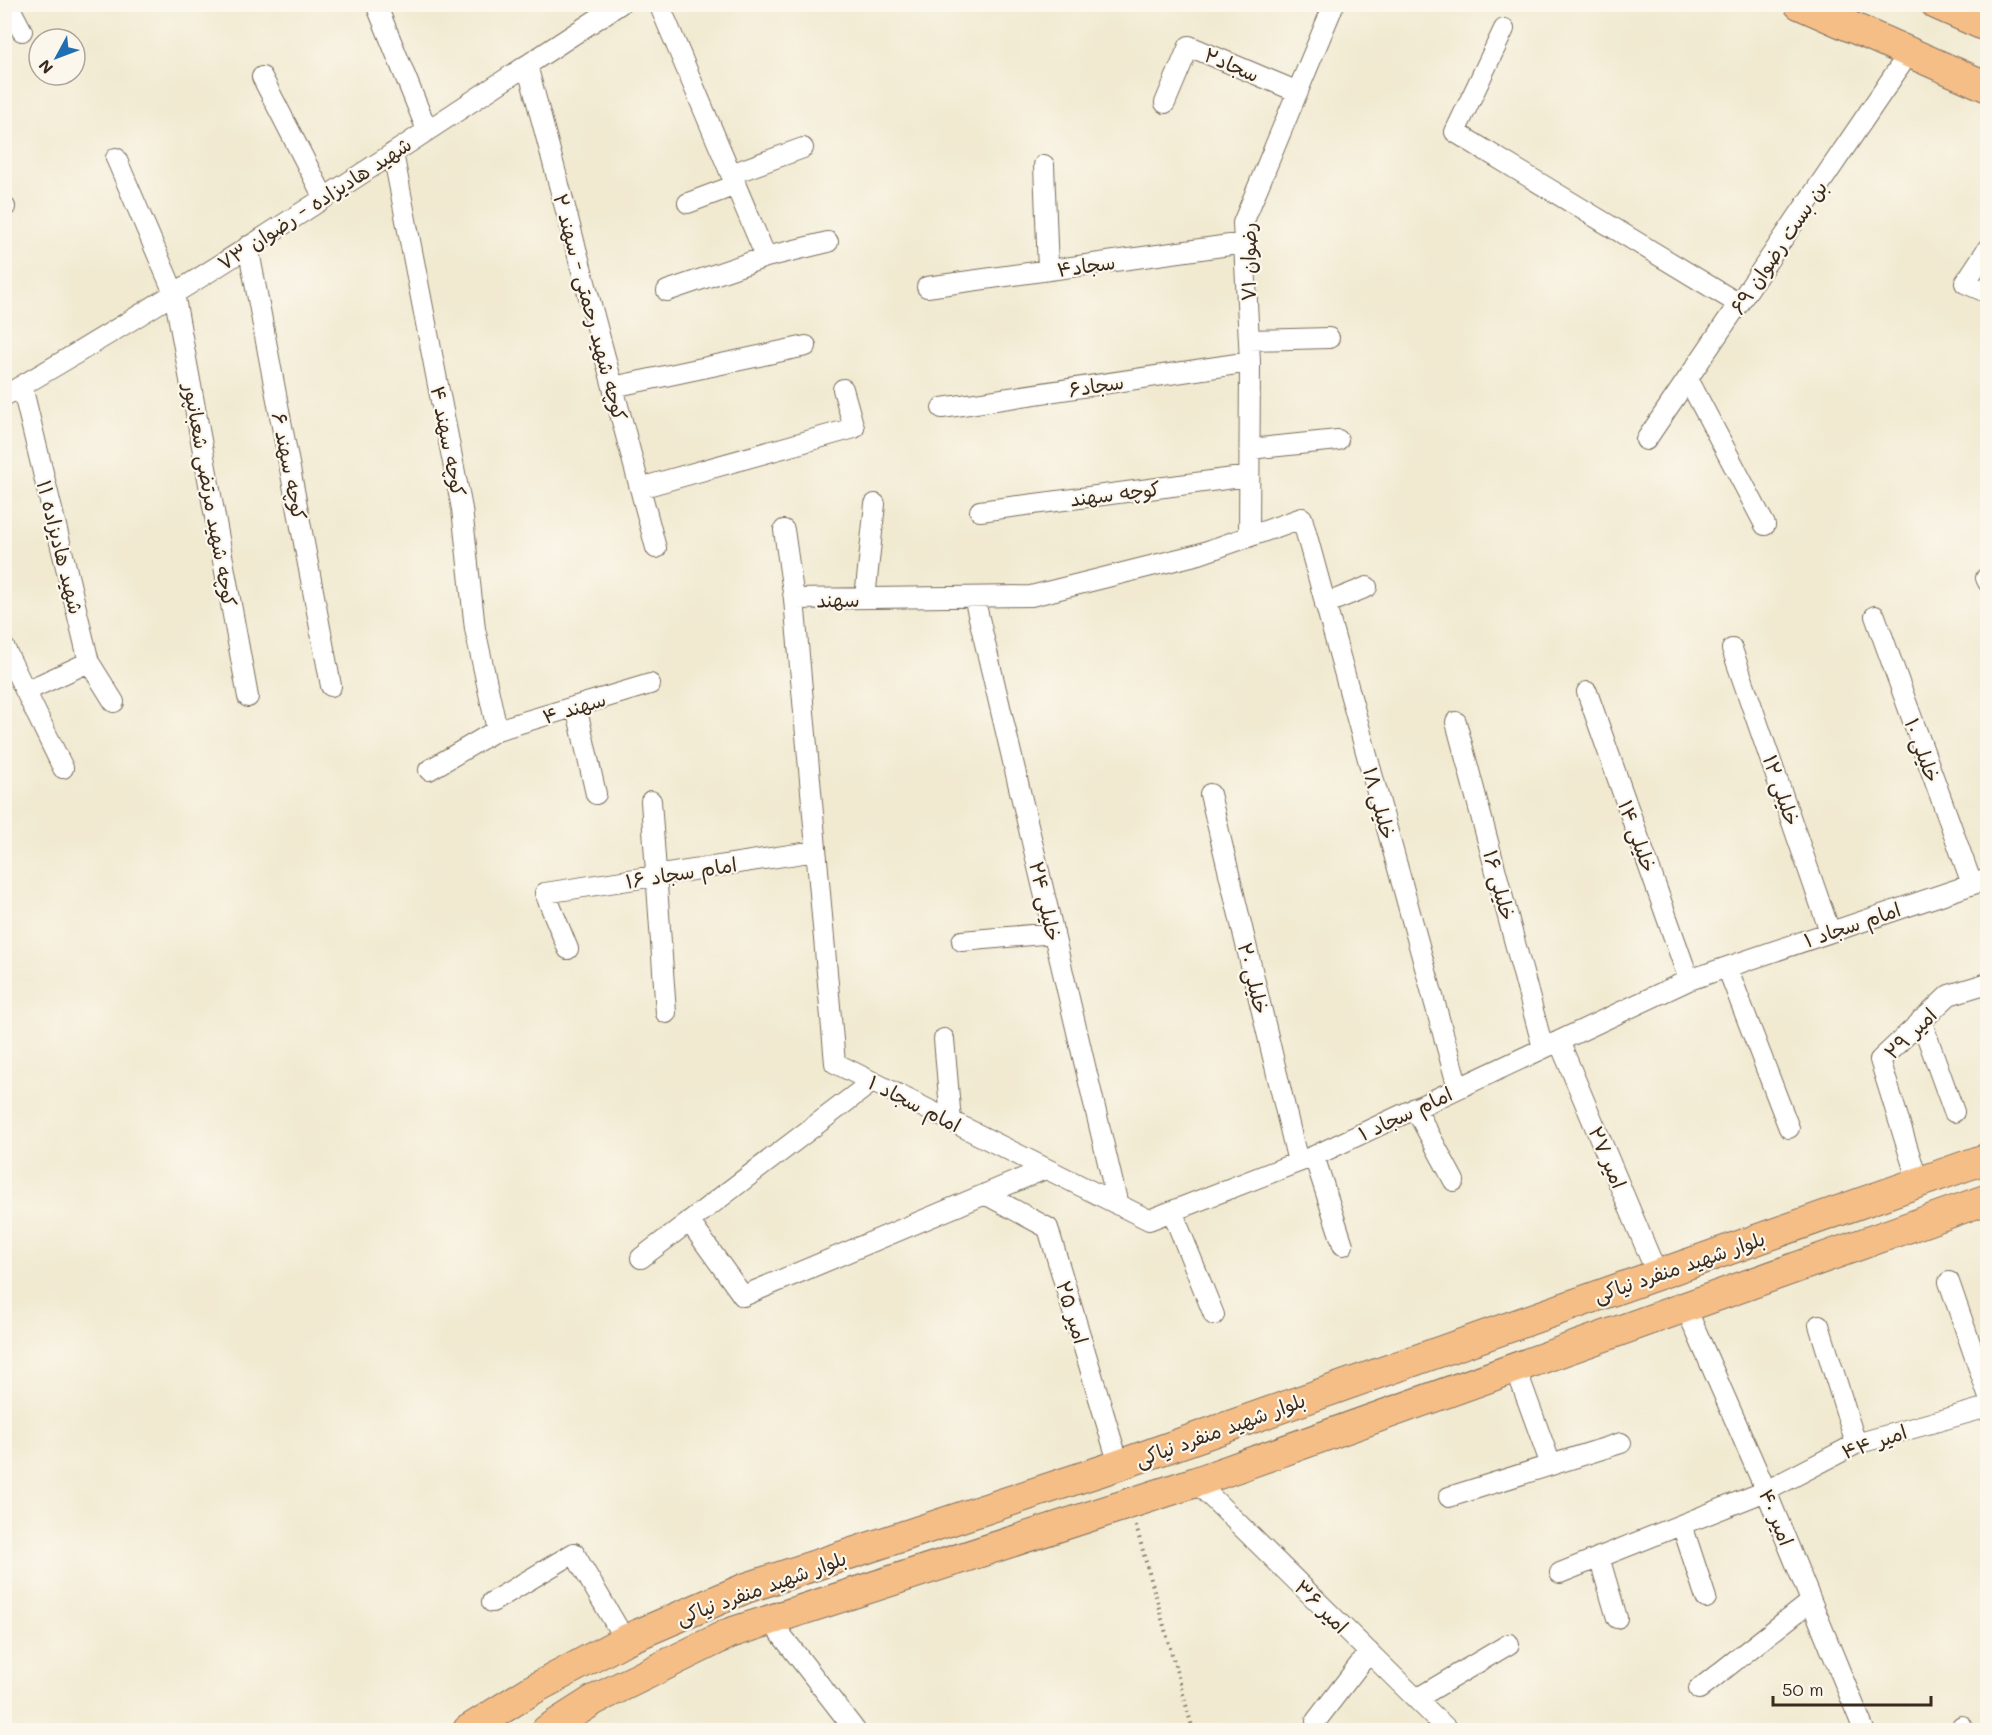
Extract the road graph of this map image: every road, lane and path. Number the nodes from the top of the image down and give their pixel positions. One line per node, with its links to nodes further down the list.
1 (8, 4): 10 (street)
2 (376, 4): 17 (street)
3 (620, 4): 12 (street, شهید هادیزاده - رضوان ۷۳)
4 (660, 4): 22 (street)
5 (1334, 4): 15 (street, رضوان ۷۱)
6 (1799, 4): 11 (main road)
7 (1936, 4): 8 (main road)
8 (1988, 27)
9 (1504, 29): 35 (street)
10 (22, 31)
11 (1908, 53): 14 (main road); 35 (street, بن بست رضوان ۶۹)
12 (527, 65): 17 (street, شهید هادیزاده - رضوان ۷۳); 42 (street, کوچه شهید رحمتی - سهند ۲)
13 (262, 77): 23 (street)
14 (1988, 87)
15 (1298, 92): 16 (street, سجاد۲); 26 (street, رضوان ۷۱)
16 (1165, 103)
17 (427, 130): 19 (street, شهید هادیزاده - رضوان ۷۳)
18 (803, 148): 22 (street)
19 (393, 153): 23 (street, شهید هادیزاده - رضوان ۷۳); 75 (street, کوچه سهند ۴)
20 (116, 158): 33 (street, کوچه شهید مرتضی شعبانپور)
21 (1044, 165): 30 (street)
22 (733, 179): 24 (street); 29 (street)
23 (324, 198): 27 (street, شهید هادیزاده - رضوان ۷۳)
24 (688, 203)
25 (828, 242): 29 (street)
26 (1244, 243): 30 (street, سجاد۴); 37 (street, رضوان ۷۱)
27 (248, 246): 33 (street, شهید هادیزاده - رضوان ۷۳); 68 (street, کوچه سهند ۶)
28 (1988, 248): 34 (street)
29 (766, 257): 32 (street)
30 (1048, 270): 31 (street, سجاد۴)
31 (927, 287)
32 (667, 291)
33 (174, 293): 41 (street, شهید هادیزاده - رضوان ۷۳); 71 (street, کوچه شهید مرتضی شعبانپور)
34 (1988, 293)
35 (1739, 304): 40 (street, بن بست رضوان ۶۹)
36 (1329, 338): 37 (street)
37 (1249, 340): 39 (street, رضوان ۷۱)
38 (806, 346): 42 (street)
39 (1250, 362): 45 (street, سجاد۶); 48 (street, رضوان ۷۱)
40 (1688, 379): 47 (street, بن بست رضوان ۶۹); 54 (street)
41 (22, 386): 44 (street, شهید هادیزاده - رضوان ۷۳); 66 (street, شهید هادیزاده ۱۱)
42 (613, 387): 50 (street, کوچه شهید رحمتی - سهند ۲)
43 (843, 389): 50 (street)
44 (4, 396)
45 (942, 408)
46 (1338, 440): 48 (street)
47 (1646, 440)
48 (1250, 449): 49 (street, رضوان ۷۱)
49 (1249, 476): 52 (street, كوچه سهند); 56 (street, رضوان ۷۱)
50 (640, 488): 57 (street, کوچه شهید رحمتی - سهند ۲)
51 (875, 504): 60 (street)
52 (980, 511)
53 (1302, 518): 56 (street, سهند); 62 (street, خلیلی ۱۸)
54 (1765, 525)
55 (784, 530): 61 (street)
56 (1249, 537): 59 (street, سهند)
57 (656, 548)
58 (1367, 587): 62 (street)
59 (975, 597): 60 (street, سهند); 85 (street, خلیلی ۲۴)
60 (865, 598): 61 (street, سهند)
61 (794, 599): 81 (street, سهند)
62 (1325, 604): 97 (street, خلیلی ۱۸)
63 (1875, 616): 83 (street, خلیلی ۱۰)
64 (4, 647): 69 (street)
65 (1732, 649): 84 (street, خلیلی ۱۲)
66 (88, 662): 69 (street); 72 (street, شهید هادیزاده ۱۱)
67 (650, 684): 73 (street, سهند ۴)
68 (331, 686)
69 (26, 691): 76 (street)
70 (1587, 692): 89 (street, خلیلی ۱۴)
71 (248, 697)
72 (114, 702)
73 (576, 706): 75 (street, سهند ۴); 78 (street)
74 (1456, 722): 94 (street, خلیلی ۱۶)
75 (497, 730): 77 (street, سهند ۴)
76 (63, 768)
77 (429, 770)
78 (596, 794)
79 (1210, 794): 103 (street, خلیلی ۲۰)
80 (651, 801): 82 (street)
81 (816, 851): 82 (street, امام سجاد ۱۶); 95 (street, سهند)
82 (656, 876): 87 (street, امام سجاد ۱۶); 91 (street)
83 (1980, 881): 84 (street, امام سجاد ۱)
84 (1830, 932): 88 (street, امام سجاد ۱)
85 (1054, 933): 86 (street); 109 (street, خلیلی ۲۴)
86 (962, 941)
87 (567, 949)
88 (1727, 967): 89 (street, امام سجاد ۱); 101 (street)
89 (1689, 980): 94 (street, امام سجاد ۱)
90 (1988, 983): 92 (street, امیر ۲۹)
91 (666, 1013)
92 (1921, 1020): 99 (street); 106 (street, امیر ۲۹)
93 (945, 1039): 100 (street)
94 (1551, 1045): 97 (street, امام سجاد ۱); 114 (street, امیر ۲۷)
95 (835, 1064): 96 (street, امام سجاد ۱)
96 (873, 1082): 100 (street, امام سجاد ۱); 111 (street)
97 (1458, 1088): 98 (street, امام سجاد ۱)
98 (1415, 1108): 103 (street, امام سجاد ۱); 105 (street)
99 (1954, 1112)
100 (951, 1121): 104 (street, امام سجاد ۱)
101 (1789, 1128)
102 (1988, 1158): 106 (main road, بلوار شهید منفرد نیاکی)
103 (1306, 1159): 110 (street, امام سجاد ۱); 112 (street, خلیلی ۲۰)
104 (1046, 1169): 107 (street); 109 (street, امام سجاد ۱)
105 (1454, 1181)
106 (1918, 1182): 114 (main road, بلوار شهید منفرد نیاکی)
107 (985, 1194): 111 (street); 124 (street, امیر ۲۵)
108 (1988, 1199): 116 (main road, بلوار شهید منفرد نیاکی)
109 (1118, 1205): 110 (street, امام سجاد ۱)
110 (1172, 1211): 117 (street)
111 (689, 1221): 113 (street)
112 (1343, 1245)
113 (641, 1258)
114 (1657, 1274): 124 (main road, بلوار شهید منفرد نیاکی)
115 (1949, 1282): 120 (street)
116 (1684, 1306): 119 (main road, بلوار شهید منفرد نیاکی); 127 (street, امیر ۴۰)
117 (1214, 1315)
118 (1819, 1324): 123 (street)
119 (1515, 1366): 125 (street); 126 (main road, بلوار شهید منفرد نیاکی)
120 (1988, 1395)
121 (1988, 1407): 123 (street, امیر ۴۴)
122 (1621, 1443): 125 (street)
123 (1856, 1444): 127 (street, امیر ۴۴)
124 (1119, 1465): 129 (main road); 138 (main road, بلوار شهید منفرد نیاکی)
125 (1551, 1465): 128 (street)
126 (1196, 1482): 129 (main road, بلوار شهید منفرد نیاکی); 140 (street, امیر ۳۶)
127 (1767, 1491): 130 (street, امیر ۴۴); 134 (street, امیر ۴۰)
128 (1449, 1497)
129 (1129, 1502): 137 (main road, بلوار شهید منفرد نیاکی); 147 (path)
130 (1682, 1525): 131 (street, امیر ۴۴); 133 (street)
131 (1599, 1557): 132 (street, امیر ۴۴); 136 (street)
132 (1560, 1573)
133 (1706, 1598)
134 (1811, 1601): 141 (street); 149 (street, امیر ۴۰)
135 (492, 1602): 138 (street)
136 (1617, 1618)
137 (770, 1619): 145 (main road, بلوار شهید منفرد نیاکی); 146 (street)
138 (624, 1640): 144 (main road, بلوار شهید منفرد نیاکی)
139 (1509, 1644): 142 (street)
140 (1369, 1652): 142 (street, امیر ۳۶); 143 (street)
141 (1699, 1689)
142 (1416, 1699): 148 (street, امیر ۳۶)
143 (1316, 1721)
144 (468, 1731)
145 (548, 1731)
146 (855, 1731)
147 (1193, 1731)
148 (1448, 1731)
149 (1864, 1731)

